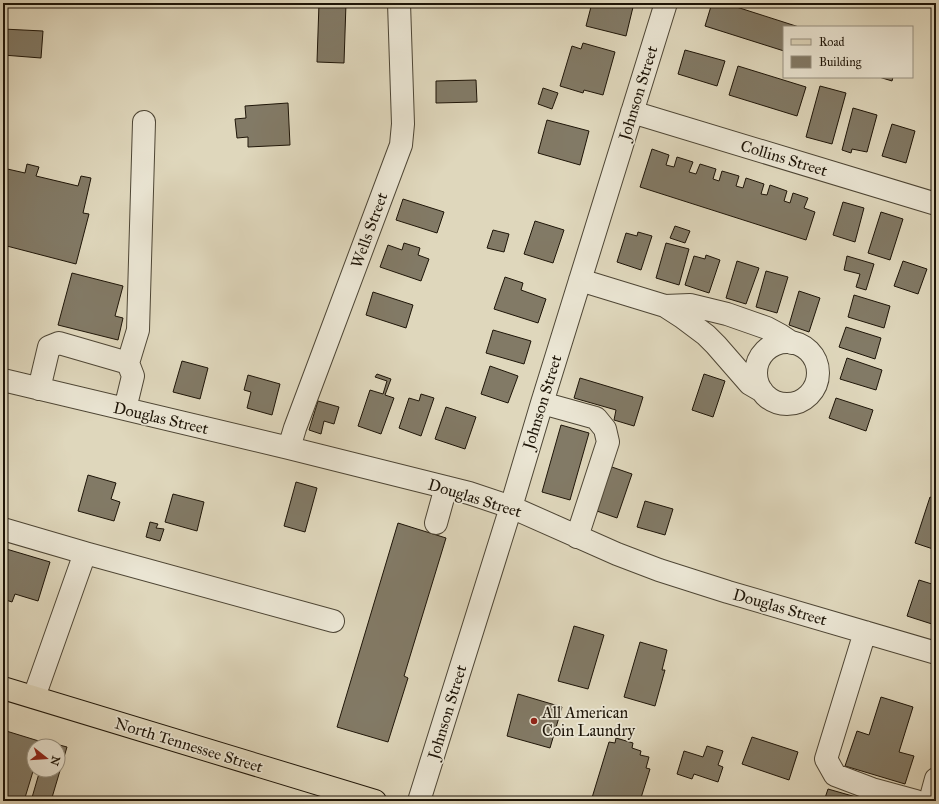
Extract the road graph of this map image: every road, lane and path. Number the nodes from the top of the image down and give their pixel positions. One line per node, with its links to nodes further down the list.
1 (399, 3): 15 (street, Wells Street)
2 (666, 3): 3 (street, Johnson Street)
3 (632, 112): 5 (street, Collins Street); 6 (street, Johnson Street)
4 (144, 122): 9 (street)
5 (936, 204)
6 (580, 280): 7 (street); 13 (street, Johnson Street)
7 (665, 306): 8 (street); 12 (street)
8 (792, 343): 12 (street); 12 (street)
9 (128, 363): 11 (street); 14 (street)
10 (3, 380): 11 (street, Douglas Street)
11 (39, 389): 14 (street, Douglas Street)
12 (762, 392)
13 (542, 403): 17 (street, Johnson Street); 20 (street)
14 (125, 409): 15 (street, Douglas Street)
15 (289, 448): 16 (street, Douglas Street)
16 (446, 487): 17 (street, Douglas Street); 18 (street)
17 (511, 507): 20 (street, Douglas Street); 29 (street, Johnson Street)
18 (436, 523)
19 (3, 529): 21 (street)
20 (577, 537): 23 (street, Douglas Street)
21 (85, 553): 22 (street); 26 (street)
22 (333, 621)
23 (865, 632): 24 (street, Douglas Street); 30 (street)
24 (936, 653)
25 (3, 688): 26 (main road, North Tennessee Street)
26 (34, 697): 28 (main road, North Tennessee Street)
27 (936, 779): 31 (street)
28 (376, 801)
29 (419, 801)
30 (916, 801)
31 (930, 801)

